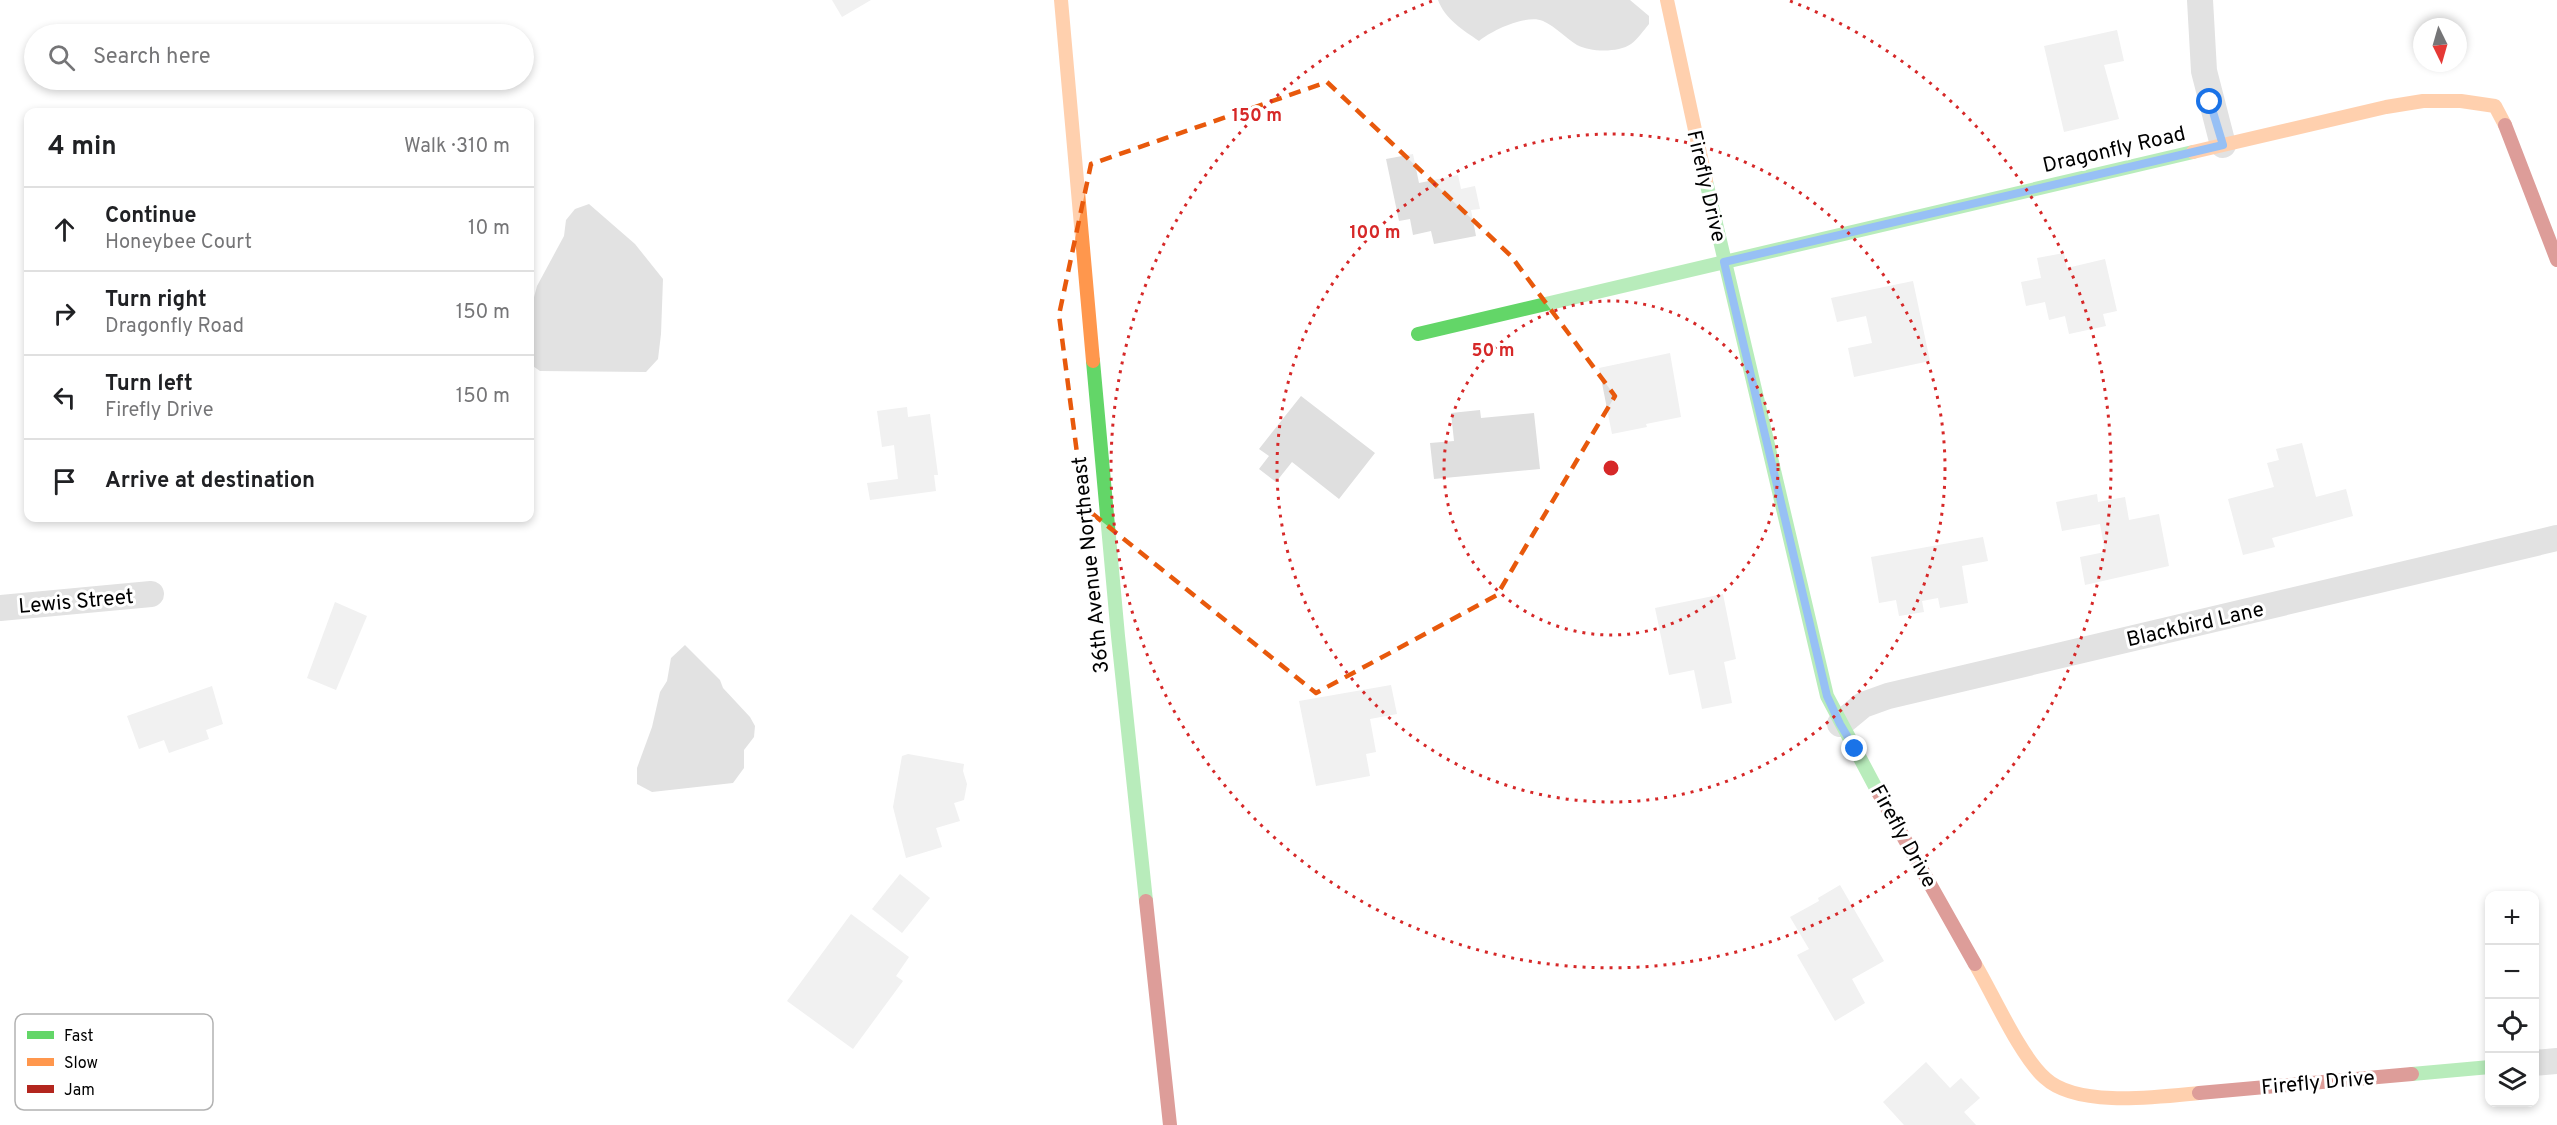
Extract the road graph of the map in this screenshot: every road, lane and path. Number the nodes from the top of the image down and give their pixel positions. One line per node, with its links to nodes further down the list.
1 (1061, 0): 15 (street, 36th Avenue Northeast)
2 (1666, 0): 6 (street, Firefly Drive)
3 (2200, 0): 4 (street)
4 (2223, 145): 5 (street, Dragonfly Road); 6 (street, Dragonfly Road)
5 (2557, 260)
6 (1724, 262): 7 (street, Dragonfly Road); 11 (street, Firefly Drive)
7 (1418, 334)
8 (2557, 538): 11 (street, Blackbird Lane)
9 (151, 594): 10 (street, Lewis Street)
10 (0, 608)
11 (1840, 724): 14 (street, Firefly Drive)
12 (2557, 1061): 13 (street)
13 (2539, 1063)
14 (2485, 1067)
15 (1170, 1125)

